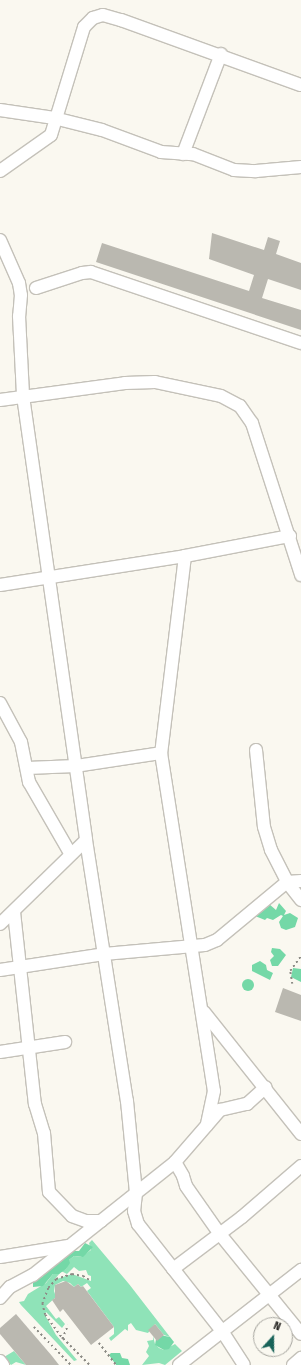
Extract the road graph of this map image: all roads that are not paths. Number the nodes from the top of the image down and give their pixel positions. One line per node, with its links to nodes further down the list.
1 (221, 54): 2 (street); 4 (street); 5 (street)
2 (301, 85)
3 (0, 110): 4 (street)
4 (54, 118): 5 (street); 7 (street)
5 (184, 154): 6 (street)
6 (301, 168)
7 (0, 171)
8 (0, 240): 9 (street)
9 (19, 283): 10 (street); 11 (street)
10 (36, 288): 11 (street); 12 (street)
11 (20, 303): 13 (street)
12 (301, 343)
13 (23, 396): 14 (street); 15 (street); 18 (street)
14 (0, 400)
15 (290, 536): 16 (street); 17 (street)
16 (185, 556): 18 (street); 22 (street)
17 (301, 574)
18 (48, 576): 19 (street); 23 (street)
19 (0, 585)
20 (0, 703): 24 (street)
21 (256, 750): 28 (street)
22 (161, 753): 23 (street); 32 (street)
23 (76, 766): 24 (street); 25 (street)
24 (27, 768): 26 (street)
25 (86, 840): 26 (street); 33 (street)
26 (70, 853): 30 (street)
27 (301, 881): 28 (street)
28 (287, 882): 29 (street); 32 (street)
29 (301, 900)
30 (14, 912): 31 (street); 34 (street)
31 (0, 924)
32 (192, 946): 33 (street); 36 (street)
33 (104, 954): 34 (street); 45 (street)
34 (19, 967): 35 (street); 38 (street)
35 (0, 970)
36 (204, 1011): 40 (street); 41 (street)
37 (65, 1042): 38 (street)
38 (30, 1046): 39 (street); 46 (street)
39 (0, 1052)
40 (266, 1087): 41 (street); 42 (street)
41 (207, 1125): 43 (street)
42 (301, 1134)
43 (175, 1162): 45 (street); 47 (street)
44 (301, 1166): 47 (street)
45 (136, 1192): 46 (street); 50 (street)
46 (101, 1221): 48 (street)
47 (220, 1233): 50 (street); 52 (street)
48 (69, 1246): 49 (street); 53 (street)
49 (0, 1257)
50 (174, 1269): 54 (street)
51 (301, 1270): 52 (street)
52 (270, 1296): 54 (street); 55 (street)
53 (0, 1298)
54 (222, 1331): 59 (street); 60 (street)
55 (301, 1334)
56 (301, 1358): 61 (street)
57 (0, 1361): 58 (street)
58 (3, 1365)
59 (179, 1365)
60 (244, 1365)
61 (293, 1365)

